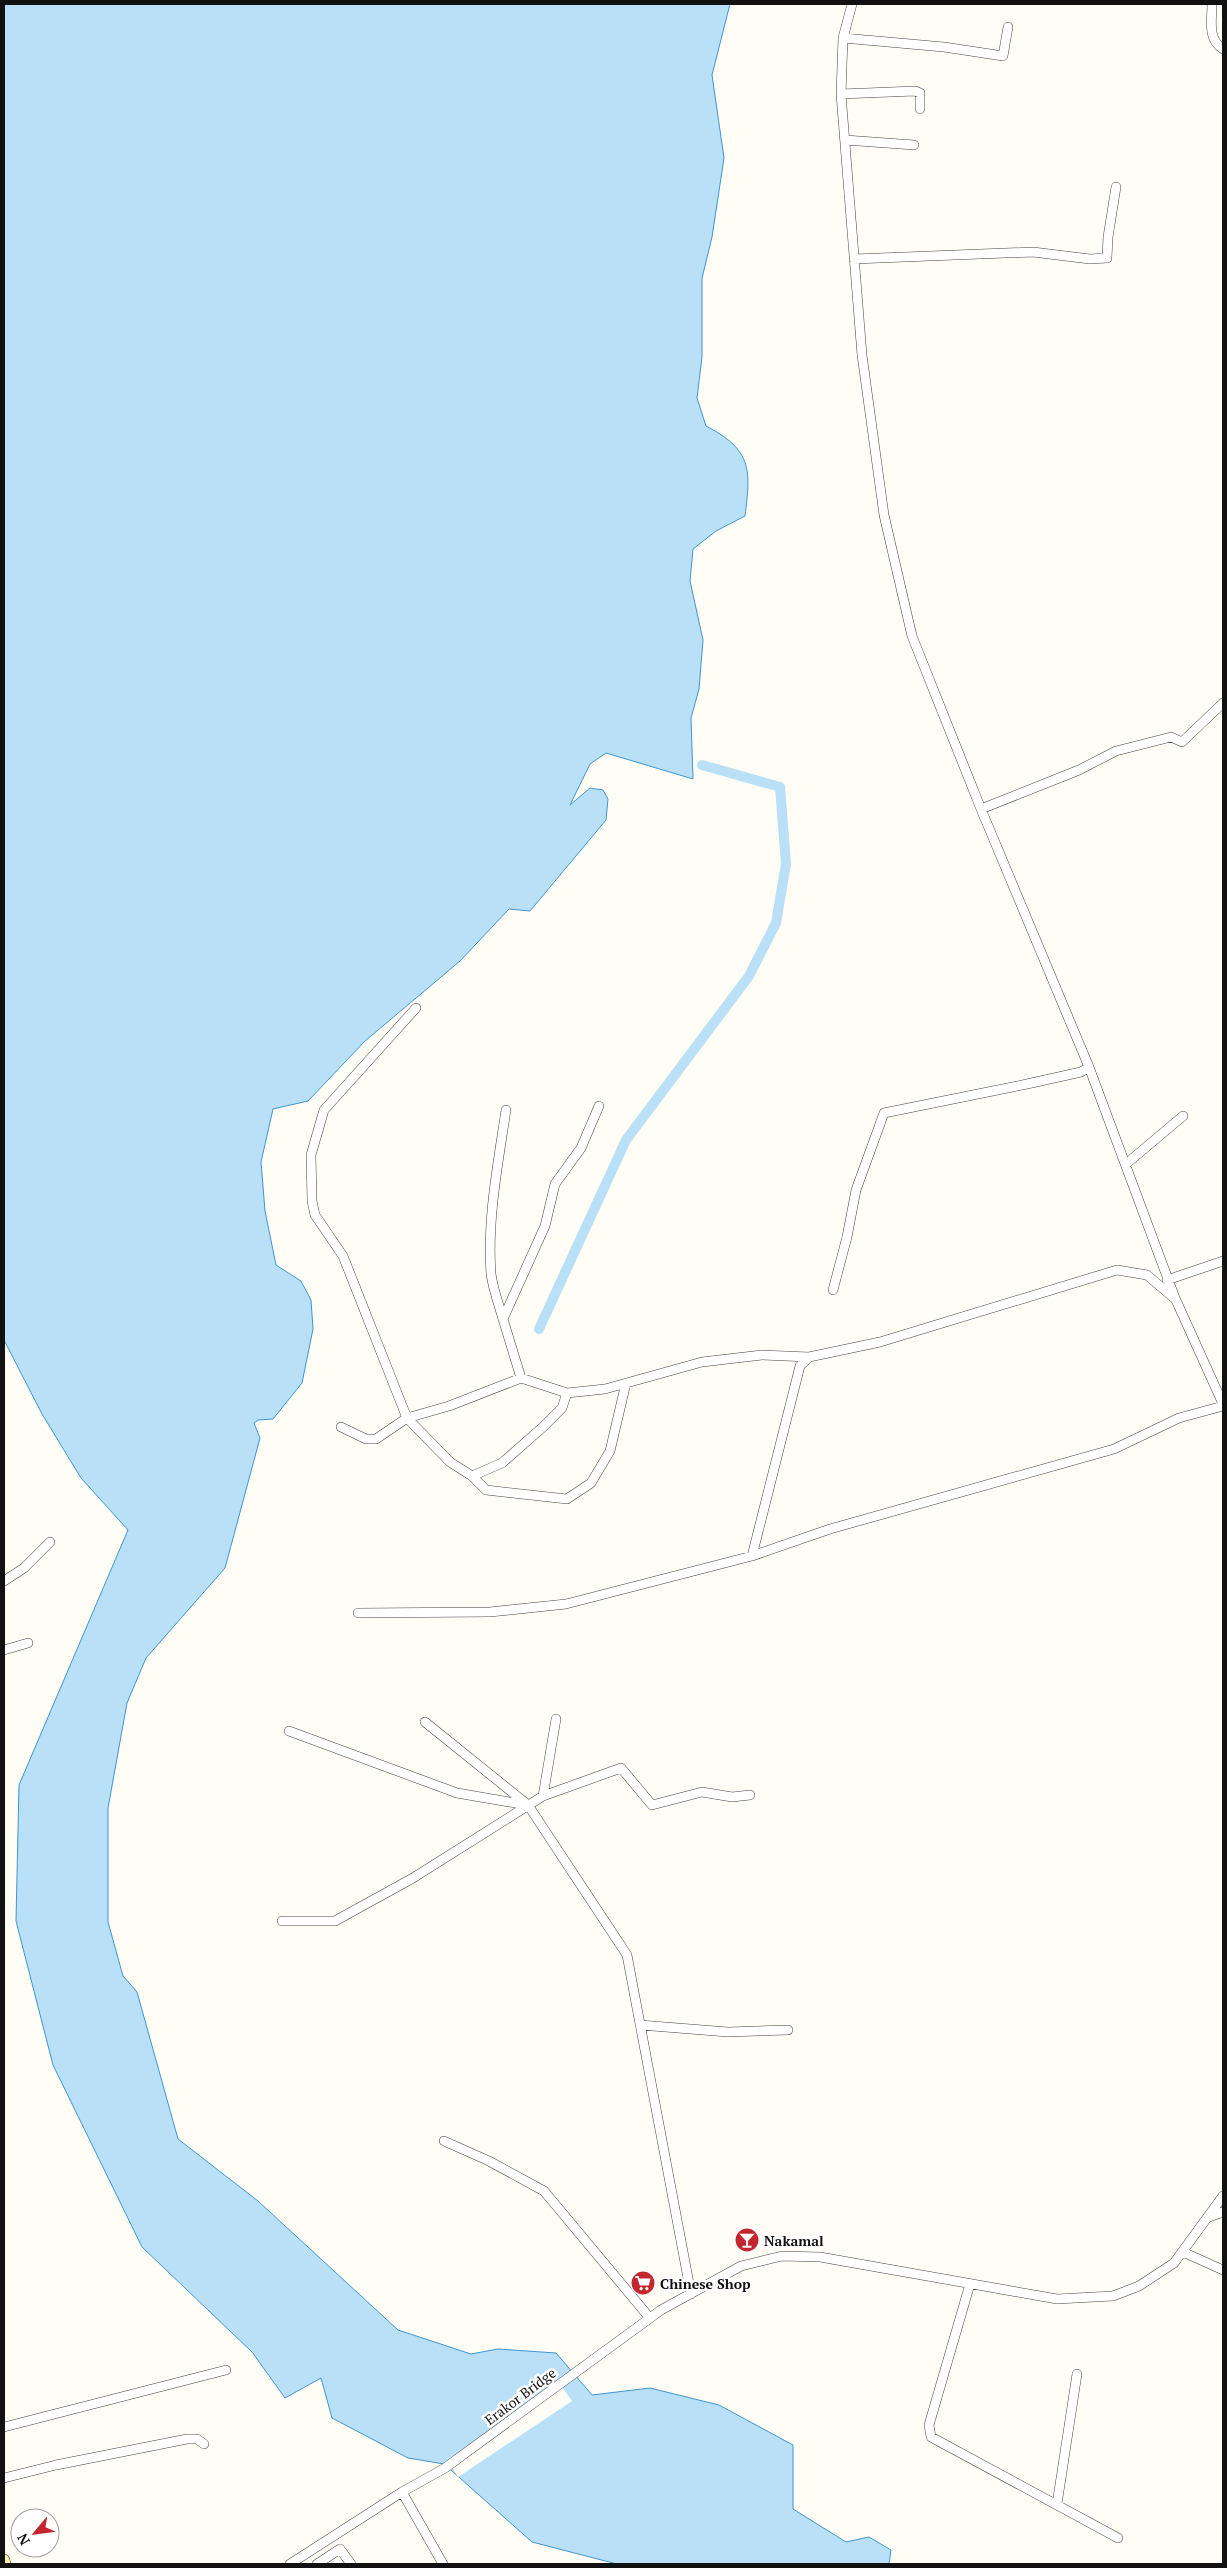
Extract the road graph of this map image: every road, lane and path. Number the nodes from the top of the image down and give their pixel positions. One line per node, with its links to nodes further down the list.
1 (852, 4): 4 (street)
2 (1212, 4): 5 (street)
3 (1008, 27): 4 (street)
4 (843, 38): 6 (street)
5 (1223, 49)
6 (841, 94): 7 (street); 8 (street)
7 (920, 108)
8 (845, 140): 9 (street); 11 (street)
9 (914, 145)
10 (1116, 187): 11 (street)
11 (854, 259): 13 (street)
12 (1223, 703): 13 (street)
13 (981, 809): 15 (street)
14 (416, 1008): 30 (street)
15 (1089, 1067): 19 (street); 22 (street)
16 (599, 1106): 24 (street)
17 (506, 1110): 24 (street)
18 (1183, 1116): 19 (street)
19 (1126, 1164): 21 (street)
20 (1223, 1261): 21 (street)
21 (1168, 1280): 23 (street)
22 (833, 1290)
23 (1174, 1298): 25 (street); 29 (street)
24 (503, 1319): 26 (street)
25 (809, 1357): 27 (street); 34 (street)
26 (521, 1378): 28 (street); 30 (street)
27 (626, 1383): 28 (street); 32 (street)
28 (567, 1393): 32 (street)
29 (1223, 1405): 34 (street)
30 (407, 1418): 31 (street); 32 (street)
31 (341, 1426)
32 (472, 1476)
33 (50, 1542): 35 (street)
34 (752, 1556): 36 (street)
35 (4, 1581)
36 (358, 1613)
37 (28, 1643): 38 (street)
38 (4, 1650)
39 (556, 1719): 42 (street)
40 (425, 1722): 44 (street)
41 (289, 1731): 44 (street)
42 (543, 1796): 43 (street); 44 (street)
43 (750, 1796)
44 (528, 1805): 45 (street); 46 (street)
45 (282, 1921)
46 (640, 2025): 47 (street); 55 (street)
47 (788, 2030)
48 (444, 2141): 56 (street)
49 (1223, 2196): 51 (street, Erakor Bridge)
50 (1223, 2212): 51 (street)
51 (1209, 2217): 52 (street, Erakor Bridge)
52 (1183, 2252): 53 (street); 54 (street, Erakor Bridge)
53 (1223, 2270)
54 (970, 2284): 55 (street, Erakor Bridge); 63 (street)
55 (691, 2294): 56 (street, Erakor Bridge)
56 (649, 2317): 62 (street, Erakor Bridge)
57 (226, 2370): 59 (street)
58 (1076, 2374): 63 (street)
59 (4, 2427)
60 (204, 2444): 61 (street)
61 (4, 2478)
62 (402, 2492): 65 (street, Erakor Bridge); 72 (street)
63 (1057, 2504): 64 (street)
64 (1118, 2538)
65 (324, 2543): 66 (street); 69 (street, Erakor Bridge)
66 (330, 2556): 70 (street); 71 (street)
67 (4, 2560): 68 (main road)
68 (5, 2564)
69 (290, 2564)
70 (317, 2564)
71 (351, 2564)
72 (443, 2564)

